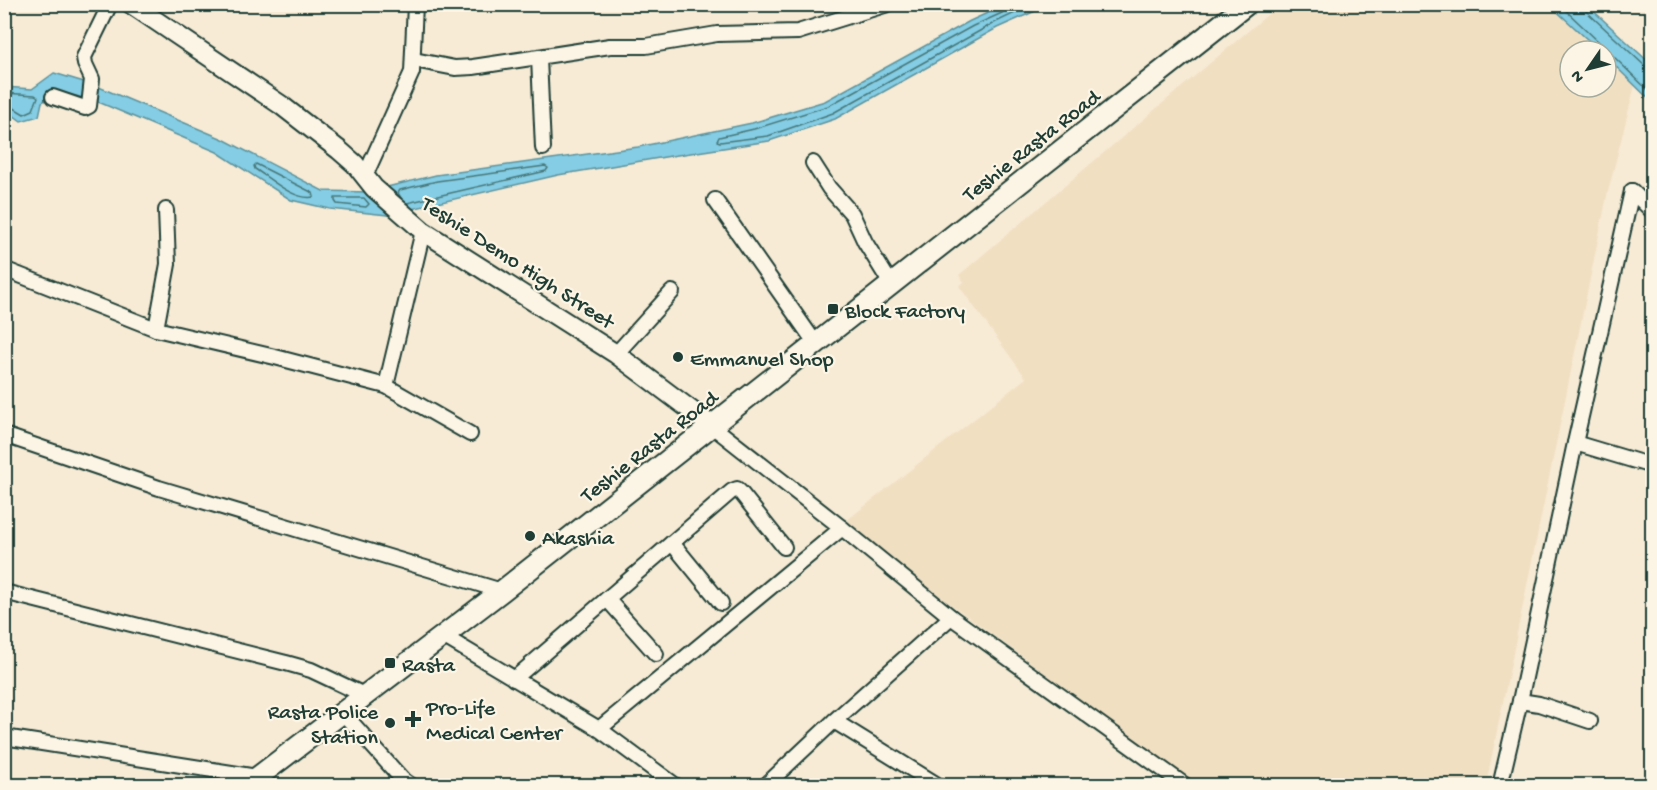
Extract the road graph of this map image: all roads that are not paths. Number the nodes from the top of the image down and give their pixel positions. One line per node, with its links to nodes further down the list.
1 (110, 4): 8 (street)
2 (415, 4): 7 (street)
3 (888, 4): 6 (street)
4 (1247, 4): 17 (main road, Teshie Rasta Road)
5 (140, 7): 11 (street, Teshie Demo High Street)
6 (539, 58): 7 (street); 9 (street)
7 (414, 60): 11 (street)
8 (53, 98)
9 (543, 148)
10 (813, 163): 17 (street)
11 (370, 182): 15 (street, Teshie Demo High Street)
12 (715, 200): 20 (street)
13 (166, 210): 19 (street)
14 (1653, 211): 26 (street)
15 (423, 231): 21 (street, Teshie Demo High Street); 22 (street)
16 (4, 268): 19 (street)
17 (891, 284): 20 (main road, Teshie Rasta Road)
18 (672, 292): 21 (street)
19 (156, 329): 22 (street)
20 (816, 344): 23 (main road, Teshie Rasta Road)
21 (616, 354): 23 (street, Teshie Demo High Street)
22 (386, 386): 24 (street)
23 (712, 426): 28 (street); 31 (main road, Teshie Rasta Road)
24 (470, 434)
25 (4, 435): 31 (street)
26 (1575, 443): 27 (street); 40 (street)
27 (1653, 466)
28 (842, 528): 35 (street); 44 (street)
29 (672, 543): 30 (street); 33 (street); 34 (street)
30 (784, 547)
31 (502, 591): 36 (main road, Teshie Rasta Road)
32 (4, 592): 39 (street)
33 (607, 599): 37 (street); 38 (street)
34 (721, 603)
35 (951, 617): 42 (street); 51 (street)
36 (442, 636): 38 (street); 39 (main road, Teshie Rasta Road)
37 (656, 654)
38 (514, 679): 44 (street)
39 (363, 698): 41 (main road, Teshie Rasta Road)
40 (1520, 700): 43 (street); 52 (street)
41 (343, 713): 46 (main road, Teshie Rasta Road); 47 (street)
42 (834, 721): 49 (street); 50 (street)
43 (1590, 721)
44 (599, 729): 48 (street)
45 (4, 737): 46 (street)
46 (251, 781)
47 (405, 783)
48 (676, 786)
49 (765, 786)
50 (939, 786)
51 (1186, 786)
52 (1500, 786)

